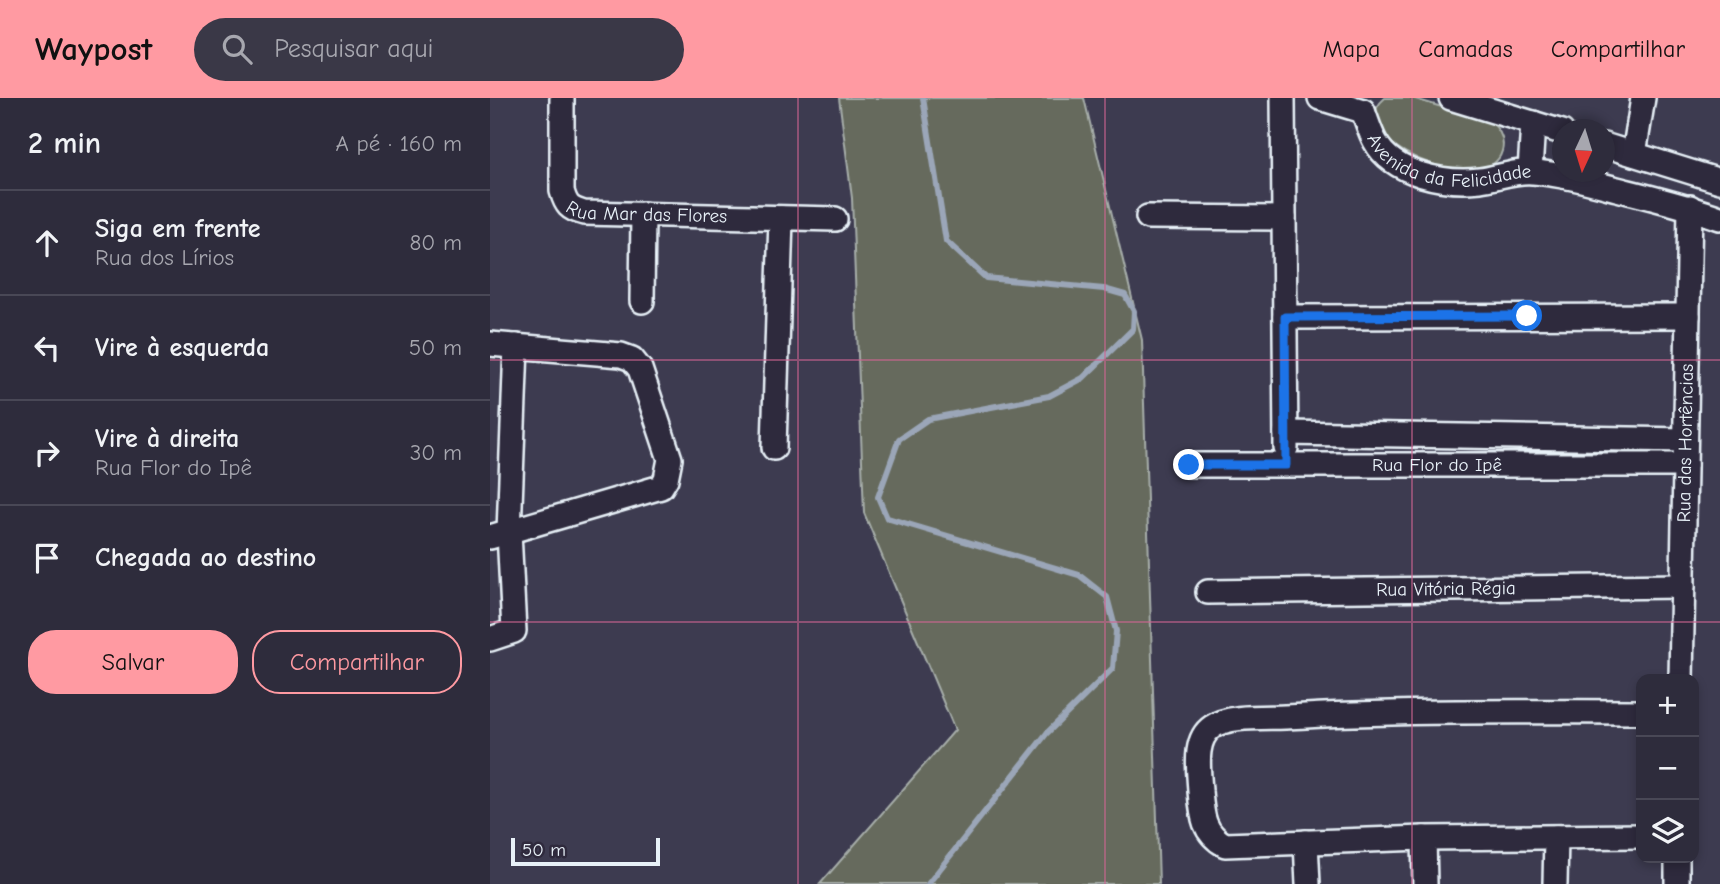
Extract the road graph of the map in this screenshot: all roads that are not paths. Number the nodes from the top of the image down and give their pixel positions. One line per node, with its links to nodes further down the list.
1 (562, 98): 14 (street, Rua Mar das Flores)
2 (1283, 98): 17 (street)
3 (1320, 98): 6 (street, Avenida da Felicidade)
4 (1451, 98): 7 (street)
5 (1643, 98): 10 (street)
6 (1367, 105): 11 (street, Avenida da Felicidade)
7 (1533, 123): 8 (street); 11 (street)
8 (1552, 129)
9 (1615, 148): 10 (street)
10 (1634, 154): 12 (street)
11 (1530, 171): 13 (street, Avenida da Felicidade)
12 (1720, 181)
13 (1690, 207): 18 (street, Avenida da Felicidade); 21 (street, Rua das Hortências)
14 (643, 214): 16 (street, Rua Mar das Flores); 20 (street)
15 (1148, 217): 17 (street)
16 (781, 218): 19 (street, Rua Mar das Flores); 27 (street)
17 (1284, 218): 22 (street)
18 (1720, 218)
19 (835, 219)
20 (642, 301)
21 (1688, 316): 22 (street); 26 (street, Rua das Hortências)
22 (1285, 317): 25 (street)
23 (490, 344): 24 (street)
24 (516, 346): 31 (street); 31 (street)
25 (1286, 433): 26 (street, Rua Flor do Ipê); 29 (street)
26 (1685, 440): 30 (street, Rua das Hortências)
27 (774, 448)
28 (1189, 465): 29 (street, Rua Flor do Ipê)
29 (1286, 465): 30 (street, Rua Flor do Ipê)
30 (1685, 465): 32 (street, Rua das Hortências)
31 (499, 535): 34 (street)
32 (1683, 586): 33 (street, Rua Vitória Régia); 35 (street, Rua das Hortências)
33 (1208, 592)
34 (490, 639)
35 (1681, 674)
36 (1636, 712): 40 (street)
37 (1636, 836): 38 (street)
38 (1556, 837): 39 (street); 44 (street)
39 (1424, 838): 40 (street); 43 (street)
40 (1306, 842): 42 (street)
41 (1677, 863): 45 (street)
42 (1308, 884)
43 (1425, 884)
44 (1555, 884)
45 (1677, 884)

